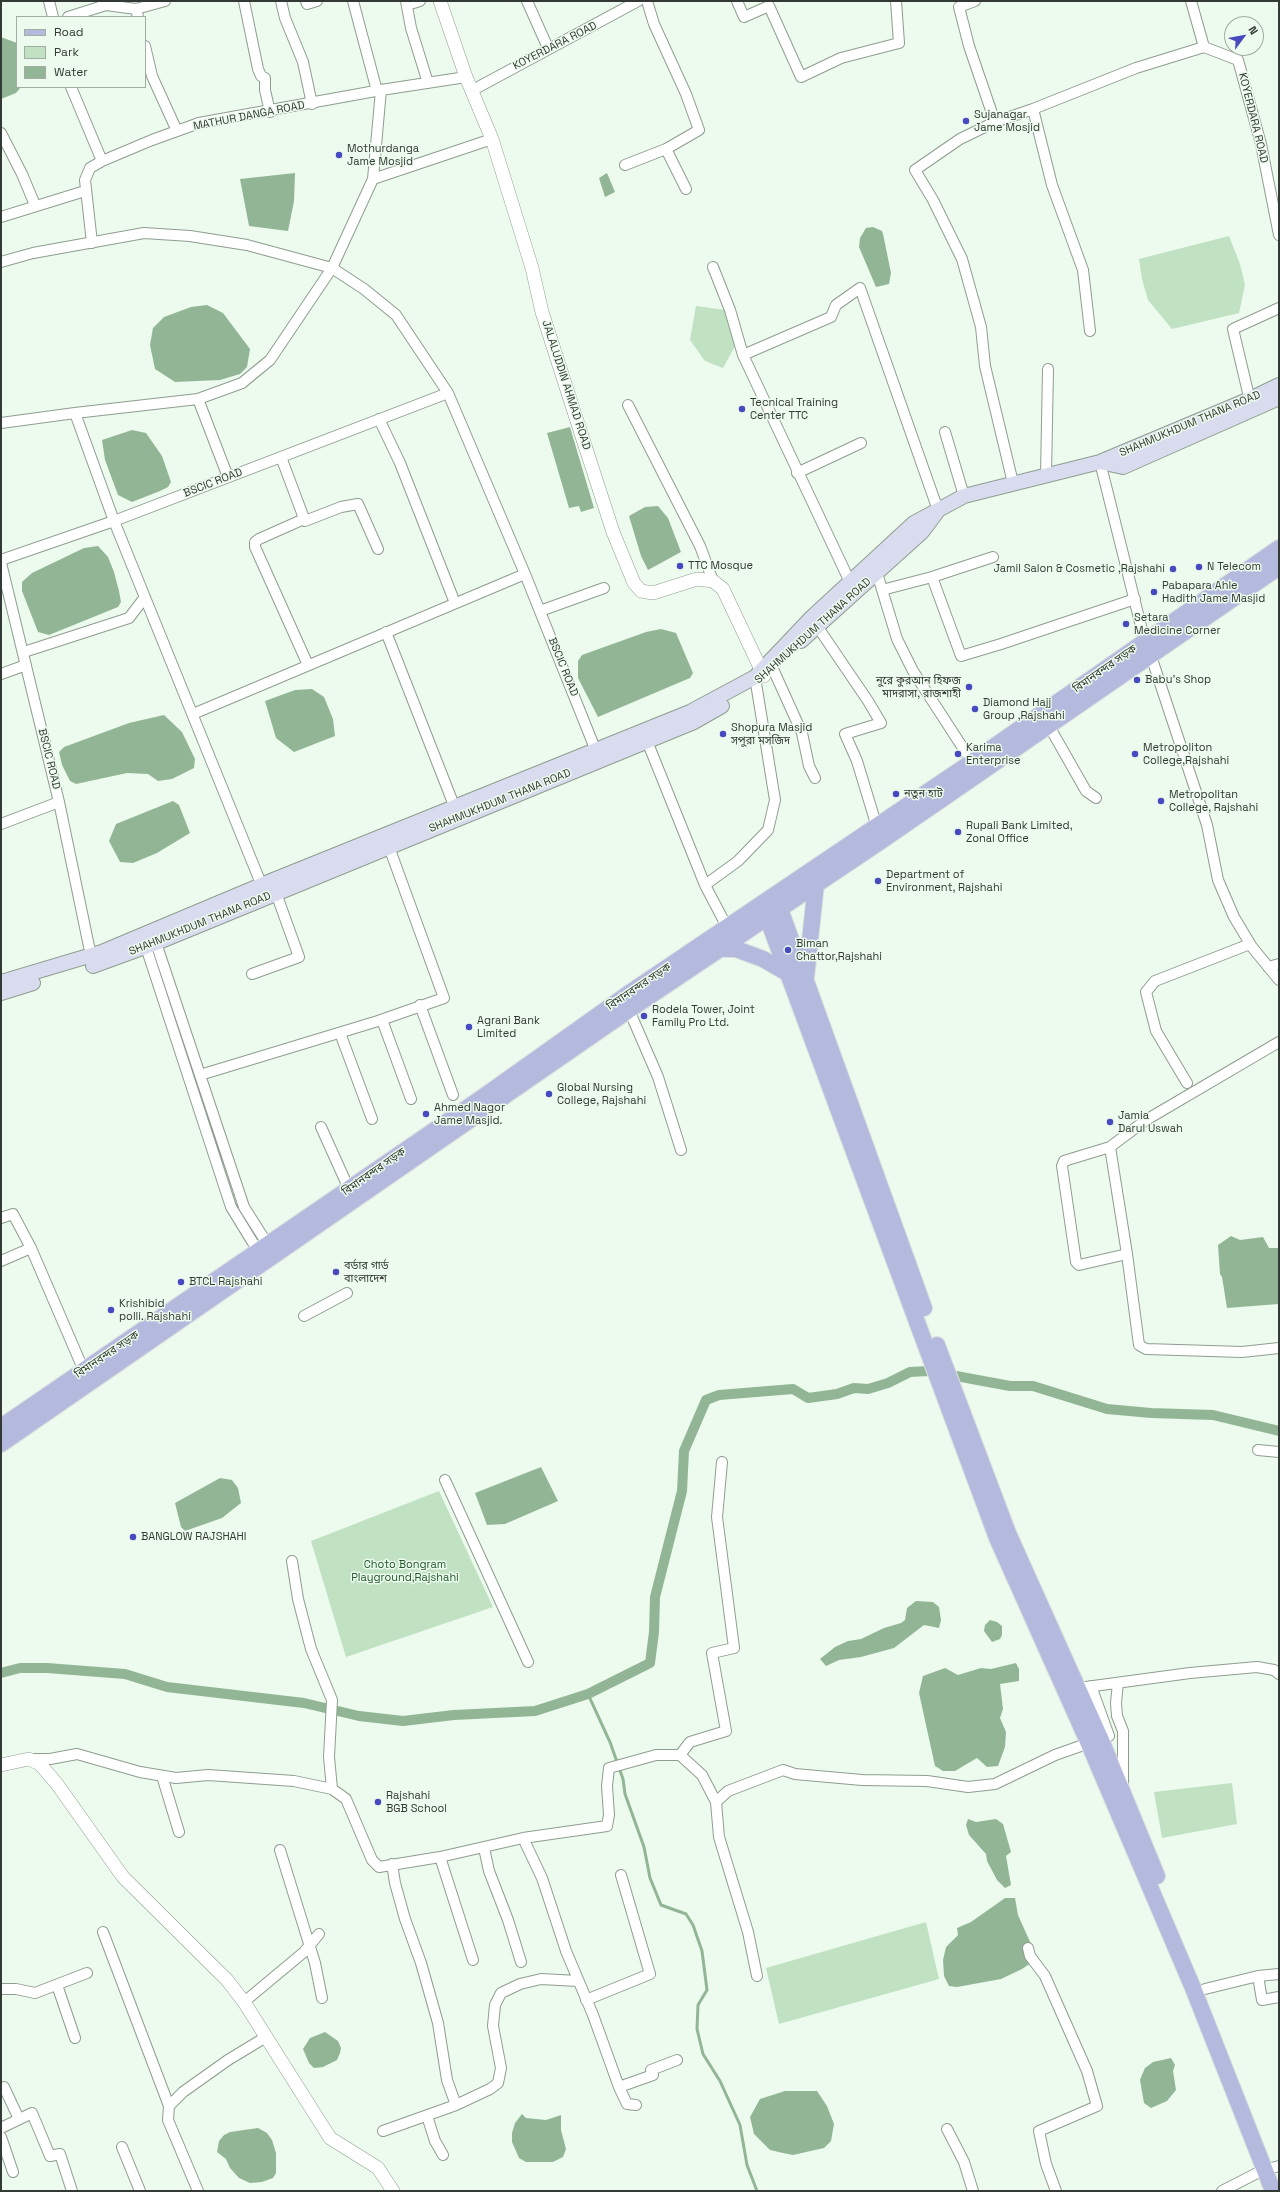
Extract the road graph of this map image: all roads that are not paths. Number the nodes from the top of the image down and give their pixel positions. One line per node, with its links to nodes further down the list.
1 (49, 1): 19 (street)
2 (166, 1): 18 (street)
3 (244, 1): 31 (street)
4 (281, 1): 29 (street)
5 (306, 1): 6 (street)
6 (316, 1)
7 (354, 1): 27 (street)
8 (420, 1): 17 (street)
9 (440, 1): 24 (street, JALALUDDIN AHMAD ROAD)
10 (527, 1): 22 (street)
11 (638, 1): 22 (street, KOYERDARA ROAD)
12 (647, 1): 36 (street)
13 (736, 1): 14 (street)
14 (896, 1)
15 (975, 1): 32 (street)
16 (1191, 1): 21 (street)
17 (406, 3): 25 (street)
18 (137, 13): 20 (street)
19 (53, 16)
20 (71, 16)
21 (1204, 47): 30 (street); 44 (street, KOYERDARA ROAD)
22 (548, 48): 28 (street, KOYERDARA ROAD)
23 (146, 50): 33 (street)
24 (466, 77): 25 (street, MATHUR DANGA ROAD); 28 (street, JALALUDDIN AHMAD ROAD)
25 (428, 82): 27 (street, MATHUR DANGA ROAD)
26 (72, 88): 37 (street)
27 (379, 91): 29 (street, MATHUR DANGA ROAD); 39 (street)
28 (471, 91): 35 (street, JALALUDDIN AHMAD ROAD)
29 (312, 104): 31 (street, MATHUR DANGA ROAD)
30 (1033, 109): 32 (street); 50 (street)
31 (270, 112): 33 (street, MATHUR DANGA ROAD)
32 (996, 122): 69 (street)
33 (177, 131): 37 (street, MATHUR DANGA ROAD)
34 (1, 132): 42 (street)
35 (492, 139): 39 (street); 82 (street, JALALUDDIN AHMAD ROAD)
36 (666, 149): 38 (street); 40 (street)
37 (102, 161): 41 (street, MATHUR DANGA ROAD)
38 (625, 165)
39 (373, 179): 48 (street)
40 (686, 189)
41 (85, 191): 42 (street); 45 (street, MATHUR DANGA ROAD)
42 (35, 205): 43 (street)
43 (3, 213)
44 (1279, 236)
45 (92, 243): 46 (street, BSCIC ROAD); 48 (street, BSCIC ROAD)
46 (1, 262)
47 (713, 267): 51 (street)
48 (332, 268): 54 (street, BSCIC ROAD); 56 (street)
49 (1279, 308): 57 (street)
50 (1090, 331)
51 (743, 355): 66 (street); 71 (street)
52 (1048, 369): 67 (street)
53 (1279, 385): 57 (main road, SHAHMUKHDUM THANA ROAD)
54 (448, 393): 60 (street, BSCIC ROAD); 80 (street, BSCIC ROAD)
55 (1279, 398): 57 (main road, SHAHMUKHDUM THANA ROAD)
56 (198, 399): 59 (street); 68 (street)
57 (1251, 405): 65 (main road, SHAHMUKHDUM THANA ROAD)
58 (628, 406): 82 (street)
59 (74, 413): 61 (street); 73 (street)
60 (379, 420): 64 (street, BSCIC ROAD); 88 (street)
61 (1, 423)
62 (945, 432): 70 (street)
63 (861, 443): 66 (street)
64 (281, 457): 68 (street, BSCIC ROAD); 72 (street)
65 (1100, 462): 67 (main road, SHAHMUKHDUM THANA ROAD); 87 (street)
66 (797, 473): 83 (street)
67 (1046, 475): 69 (main road, SHAHMUKHDUM THANA ROAD)
68 (228, 477): 73 (street, BSCIC ROAD)
69 (1013, 483): 70 (main road, SHAHMUKHDUM THANA ROAD)
70 (964, 496): 71 (main road, SHAHMUKHDUM THANA ROAD)
71 (938, 510): 79 (main road, SHAHMUKHDUM THANA ROAD); 83 (main road, SHAHMUKHDUM THANA ROAD)
72 (304, 519): 75 (street); 95 (street)
73 (114, 521): 77 (street, BSCIC ROAD); 86 (street)
74 (1279, 548): 92 (main road, বিমানবন্দর সড়ক)
75 (378, 549)
76 (993, 557): 81 (street)
77 (1, 561): 93 (street, BSCIC ROAD)
78 (1279, 567): 92 (main road, বিমানবন্দর সড়ক)
79 (877, 573): 85 (street); 90 (main road, SHAHMUKHDUM THANA ROAD)
80 (526, 574): 88 (street); 89 (street, BSCIC ROAD)
81 (932, 577): 85 (street); 87 (street)
82 (713, 581): 97 (street)
83 (850, 582): 97 (main road, SHAHMUKHDUM THANA ROAD)
84 (604, 588): 89 (street)
85 (882, 590): 102 (street)
86 (145, 597): 93 (street); 98 (street)
87 (1135, 598): 92 (street)
88 (456, 603): 91 (street)
89 (540, 611): 101 (street, BSCIC ROAD)
90 (817, 626): 97 (main road, SHAHMUKHDUM THANA ROAD); 108 (street)
91 (386, 632): 95 (street); 106 (street)
92 (1148, 649): 99 (main road, বিমানবন্দর সড়ক); 102 (main road, বিমানবন্দর সড়ক); 116 (street)
93 (24, 652): 94 (street, BSCIC ROAD)
94 (26, 665): 96 (street); 105 (street, BSCIC ROAD)
95 (308, 665): 98 (street)
96 (1, 674)
97 (762, 675): 100 (main road, SHAHMUKHDUM THANA ROAD); 101 (main road, SHAHMUKHDUM THANA ROAD); 103 (street); 111 (street)
98 (193, 714): 112 (street)
99 (1049, 726): 104 (street); 110 (main road, বিমানবন্দর সড়ক)
100 (647, 741): 101 (main road, SHAHMUKHDUM THANA ROAD); 111 (street)
101 (598, 755): 106 (main road, SHAHMUKHDUM THANA ROAD)
102 (972, 762): 108 (main road, বিমানবন্দর সড়ক)
103 (815, 778)
104 (1096, 798)
105 (60, 802): 107 (street); 118 (street, BSCIC ROAD)
106 (457, 812): 109 (main road, SHAHMUKHDUM THANA ROAD); 112 (main road, SHAHMUKHDUM THANA ROAD)
107 (1, 824)
108 (877, 827): 114 (main road, বিমানবন্দর সড়ক)
109 (389, 847): 112 (main road, SHAHMUKHDUM THANA ROAD); 127 (street)
110 (816, 884): 113 (main road, বিমানবন্দর সড়ক); 125 (main road)
111 (705, 885): 114 (street)
112 (268, 891): 115 (main road, SHAHMUKHDUM THANA ROAD); 121 (street)
113 (774, 913): 117 (main road, বিমানবন্দর সড়ক); 122 (main road); 125 (main road)
114 (727, 927): 140 (main road, বিমানবন্দর সড়ক)
115 (149, 939): 118 (main road, SHAHMUKHDUM THANA ROAD); 126 (main road, SHAHMUKHDUM THANA ROAD); 132 (street); 143 (street)
116 (1250, 944): 120 (street); 133 (street)
117 (721, 949): 122 (main road); 128 (main road, বিমানবন্দর সড়ক)
118 (91, 956): 124 (main road, SHAHMUKHDUM THANA ROAD)
119 (1279, 964): 120 (street)
120 (1268, 967): 123 (street)
121 (252, 974)
122 (789, 974): 150 (main road)
123 (1279, 980)
124 (1, 982)
125 (805, 983): 150 (main road)
126 (1, 992)
127 (420, 1005): 129 (street); 134 (street)
128 (629, 1010): 139 (street); 147 (main road, বিমানবন্দর সড়ক)
129 (382, 1020): 130 (street); 135 (street)
130 (340, 1033): 132 (street); 136 (street)
131 (1279, 1042): 138 (street)
132 (200, 1075): 143 (street)
133 (1187, 1083)
134 (453, 1095)
135 (411, 1099)
136 (372, 1119)
137 (321, 1127): 140 (street)
138 (1110, 1147): 144 (street); 144 (street)
139 (681, 1150)
140 (349, 1189): 143 (main road, বিমানবন্দর সড়ক)
141 (1, 1218): 142 (street)
142 (31, 1248): 145 (street); 151 (street)
143 (263, 1248): 147 (main road, বিমানবন্দর সড়ক)
144 (1127, 1254): 149 (street)
145 (1, 1261)
146 (347, 1293): 148 (street)
147 (207, 1294): 151 (main road, বিমানবন্দর সড়ক); 154 (main road, বিমানবন্দর সড়ক)
148 (304, 1316)
149 (1279, 1348)
150 (937, 1359): 152 (main road)
151 (84, 1371): 153 (main road, বিমানবন্দর সড়ক)
152 (947, 1387): 163 (main road); 164 (main road)
153 (1, 1427)
154 (1, 1444)
155 (1258, 1450): 156 (street)
156 (1279, 1452)
157 (722, 1462): 165 (street)
158 (446, 1480): 160 (street)
159 (292, 1561): 169 (street)
160 (528, 1662)
161 (1279, 1674): 162 (street)
162 (1118, 1683): 163 (street); 170 (street)
163 (1084, 1688): 164 (main road)
164 (1095, 1742): 170 (main road); 171 (street); 213 (main road)
165 (680, 1755): 171 (street); 173 (street)
166 (29, 1759): 167 (street); 168 (street); 196 (street)
167 (1, 1765)
168 (162, 1776): 169 (street); 172 (street)
169 (332, 1789): 177 (street)
170 (1123, 1793): 192 (main road)
171 (716, 1802): 187 (street)
172 (179, 1832)
173 (523, 1838): 174 (street); 189 (street)
174 (484, 1848): 176 (street); 184 (street)
175 (280, 1850): 181 (street)
176 (440, 1857): 177 (street); 183 (street)
177 (392, 1864): 202 (street)
178 (621, 1875): 195 (street)
179 (103, 1932): 204 (street)
180 (319, 1934): 181 (street)
181 (309, 1946): 194 (street); 196 (street)
182 (1028, 1948): 220 (street)
183 (473, 1960)
184 (521, 1962)
185 (87, 1973): 190 (street)
186 (1279, 1974): 188 (street)
187 (757, 1976)
188 (1258, 1976): 192 (street); 193 (street)
189 (578, 1981): 195 (street); 202 (street)
190 (57, 1985): 191 (street); 198 (street)
191 (1, 1989)
192 (1205, 1989): 213 (main road)
193 (1279, 1997)
194 (322, 1998)
195 (586, 2000): 200 (street)
196 (244, 2002): 197 (street)
197 (266, 2037): 204 (street); 215 (street)
198 (75, 2038)
199 (677, 2060): 200 (street)
200 (619, 2087): 203 (street)
201 (1, 2088): 206 (street)
202 (456, 2105): 205 (street)
203 (636, 2105)
204 (169, 2106): 218 (street)
205 (426, 2116): 209 (street); 212 (street)
206 (19, 2119): 207 (street); 216 (street)
207 (1, 2128)
208 (947, 2129): 219 (street)
209 (383, 2131)
210 (1, 2137): 214 (street)
211 (122, 2147): 217 (street)
212 (443, 2155)
213 (1274, 2171): 221 (street); 222 (main road)
214 (13, 2172)
215 (389, 2190)
216 (72, 2191)
217 (140, 2191)
218 (198, 2191)
219 (973, 2191)
220 (1056, 2191)
221 (1222, 2191)
222 (1273, 2191)

